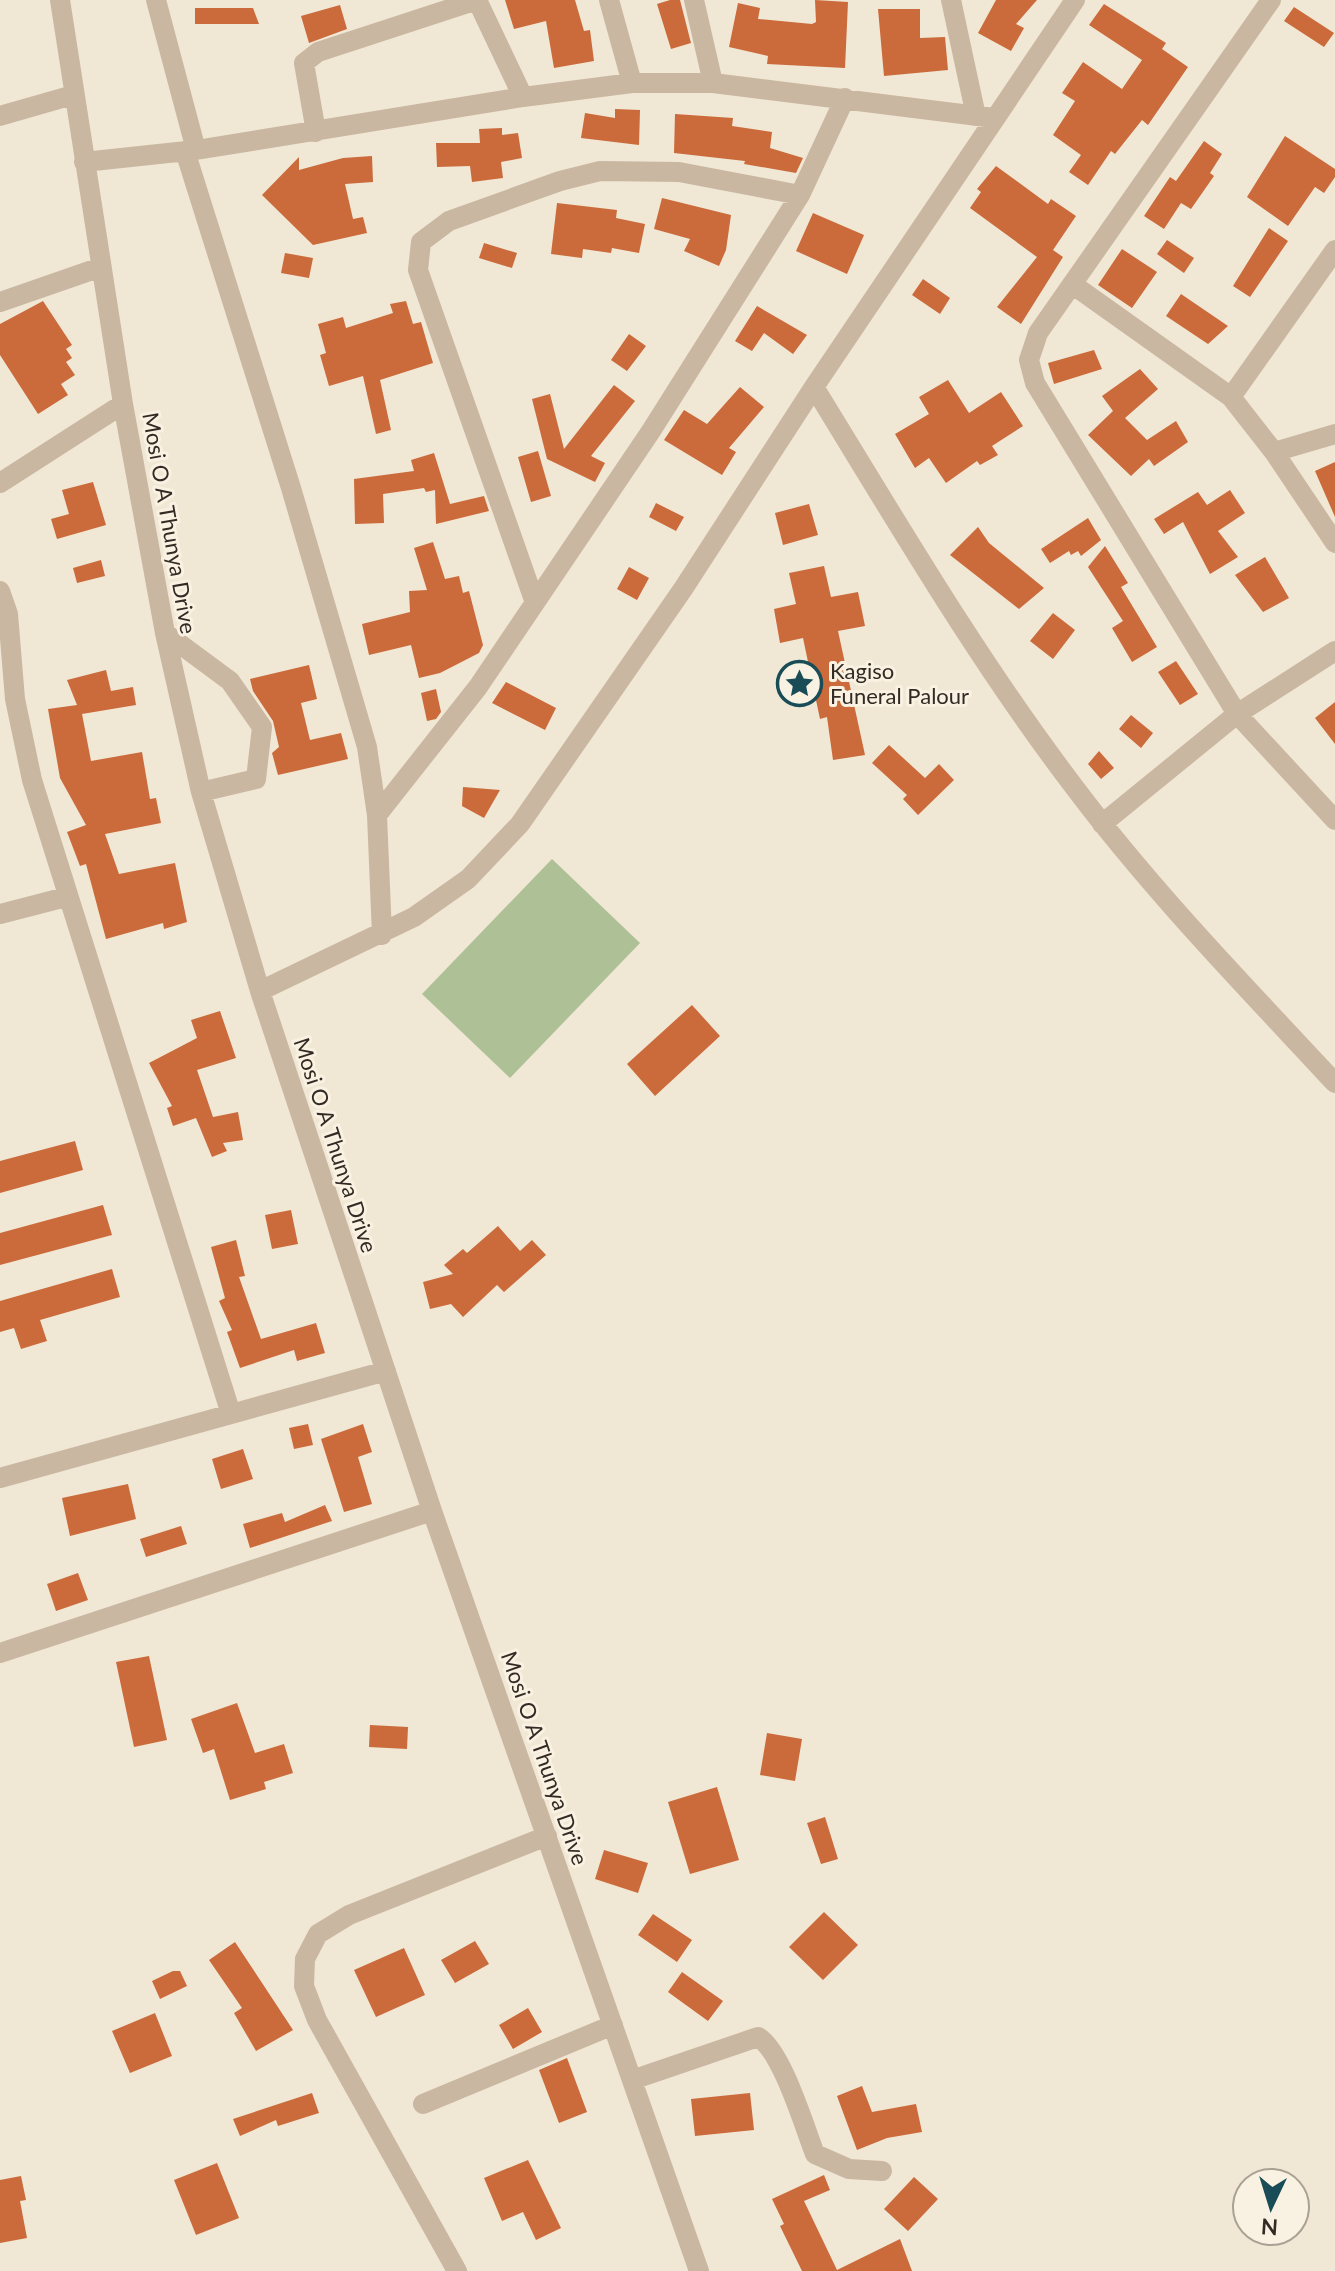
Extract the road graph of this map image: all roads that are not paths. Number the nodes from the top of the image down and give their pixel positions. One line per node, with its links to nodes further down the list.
1 (60, 0): 10 (street, Mosi O A Thunya Drive)
2 (156, 0): 16 (street)
3 (609, 0): 8 (street)
4 (694, 0): 9 (street)
5 (951, 0): 14 (street)
6 (1075, 0): 14 (street)
7 (1271, 0): 21 (street)
8 (632, 83): 9 (street); 11 (street)
9 (713, 83): 12 (street)
10 (73, 95): 13 (street); 17 (street, Mosi O A Thunya Drive)
11 (523, 97): 15 (street); 15 (street)
12 (845, 98): 14 (street); 18 (street)
13 (0, 116)
14 (985, 117): 23 (street)
15 (316, 132): 16 (street)
16 (191, 151): 17 (street); 37 (street)
17 (84, 162): 20 (street, Mosi O A Thunya Drive)
18 (800, 195): 31 (street); 31 (street)
19 (1335, 250): 24 (street)
20 (101, 267): 22 (street); 25 (street, Mosi O A Thunya Drive)
21 (1072, 284): 24 (street); 35 (street)
22 (0, 302)
23 (814, 387): 39 (street); 42 (street)
24 (1231, 397): 27 (street)
25 (123, 404): 28 (street); 32 (street, Mosi O A Thunya Drive)
26 (1335, 434): 27 (street)
27 (1274, 452): 29 (street)
28 (0, 483)
29 (1335, 543)
30 (0, 591): 34 (street)
31 (534, 600): 37 (street)
32 (165, 633): 36 (street, Mosi O A Thunya Drive); 36 (street)
33 (1335, 651): 35 (street)
34 (7, 701): 40 (street)
35 (1237, 714): 38 (street); 39 (street)
36 (201, 792): 43 (street, Mosi O A Thunya Drive)
37 (377, 815): 42 (street)
38 (1335, 820)
39 (1102, 824): 44 (street)
40 (66, 897): 41 (street); 46 (street)
41 (0, 914)
42 (382, 935): 43 (street)
43 (260, 991): 45 (street, Mosi O A Thunya Drive)
44 (1335, 1083)
45 (386, 1371): 46 (street); 48 (street, Mosi O A Thunya Drive)
46 (231, 1414): 47 (street)
47 (0, 1478)
48 (432, 1511): 49 (street); 50 (street, Mosi O A Thunya Drive)
49 (0, 1653)
50 (547, 1836): 51 (street, Mosi O A Thunya Drive); 55 (street)
51 (613, 2025): 52 (street, Mosi O A Thunya Drive); 53 (street)
52 (632, 2080): 54 (street); 56 (street, Mosi O A Thunya Drive)
53 (423, 2104)
54 (882, 2171)
55 (457, 2271)
56 (699, 2271)

